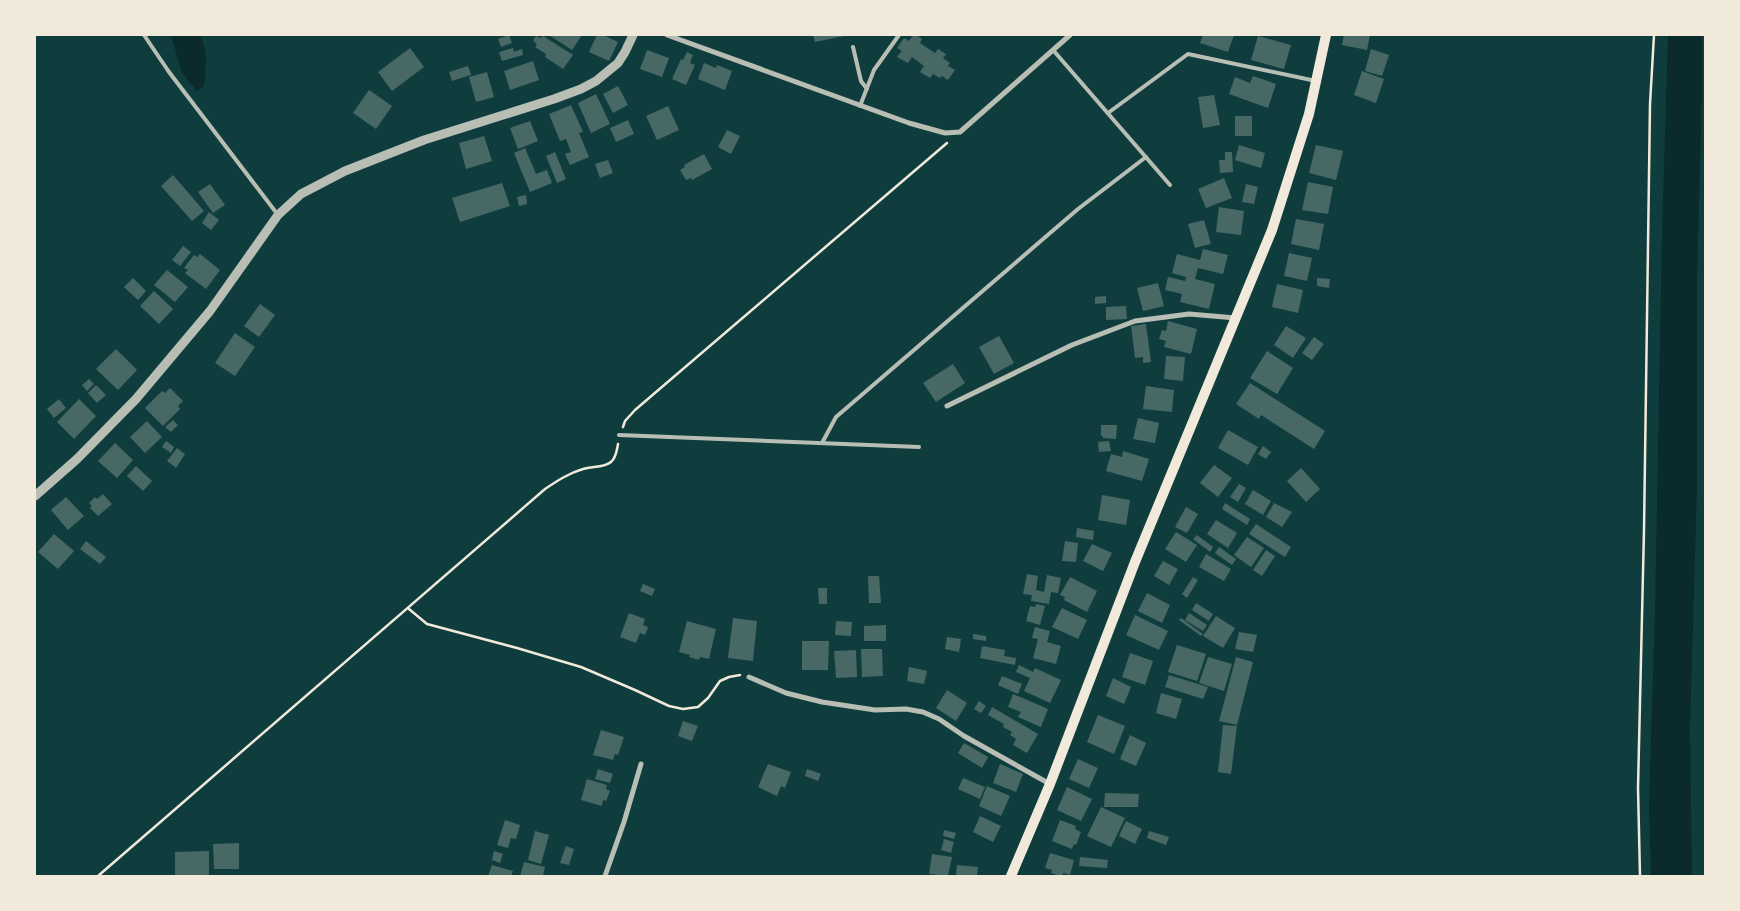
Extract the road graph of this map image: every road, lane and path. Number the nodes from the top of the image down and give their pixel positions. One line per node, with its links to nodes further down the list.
1 (144, 35): 17 (lane)
2 (633, 35): 17 (street)
3 (667, 35): 12 (street)
4 (899, 35): 11 (lane)
5 (1070, 35): 9 (street)
6 (1326, 35): 10 (main road)
7 (1654, 35): 31 (path)
8 (853, 46): 11 (lane)
9 (1053, 50): 13 (lane); 14 (street)
10 (1316, 81): 13 (lane); 18 (main road)
11 (867, 89): 12 (lane)
12 (860, 106): 14 (street)
13 (1108, 113): 15 (lane)
14 (960, 132): 20 (path)
15 (1146, 157): 16 (lane); 21 (lane)
16 (1170, 185)
17 (278, 215): 23 (street)
18 (1237, 318): 19 (street); 27 (main road)
19 (947, 406)
20 (619, 435): 21 (lane); 24 (path)
21 (822, 443): 22 (lane)
22 (918, 447)
23 (35, 496)
24 (409, 609): 25 (path); 28 (path)
25 (749, 677): 27 (street)
26 (641, 764): 29 (street)
27 (1050, 784): 30 (main road)
28 (98, 876)
29 (605, 876)
30 (1011, 876)
31 (1640, 876)

